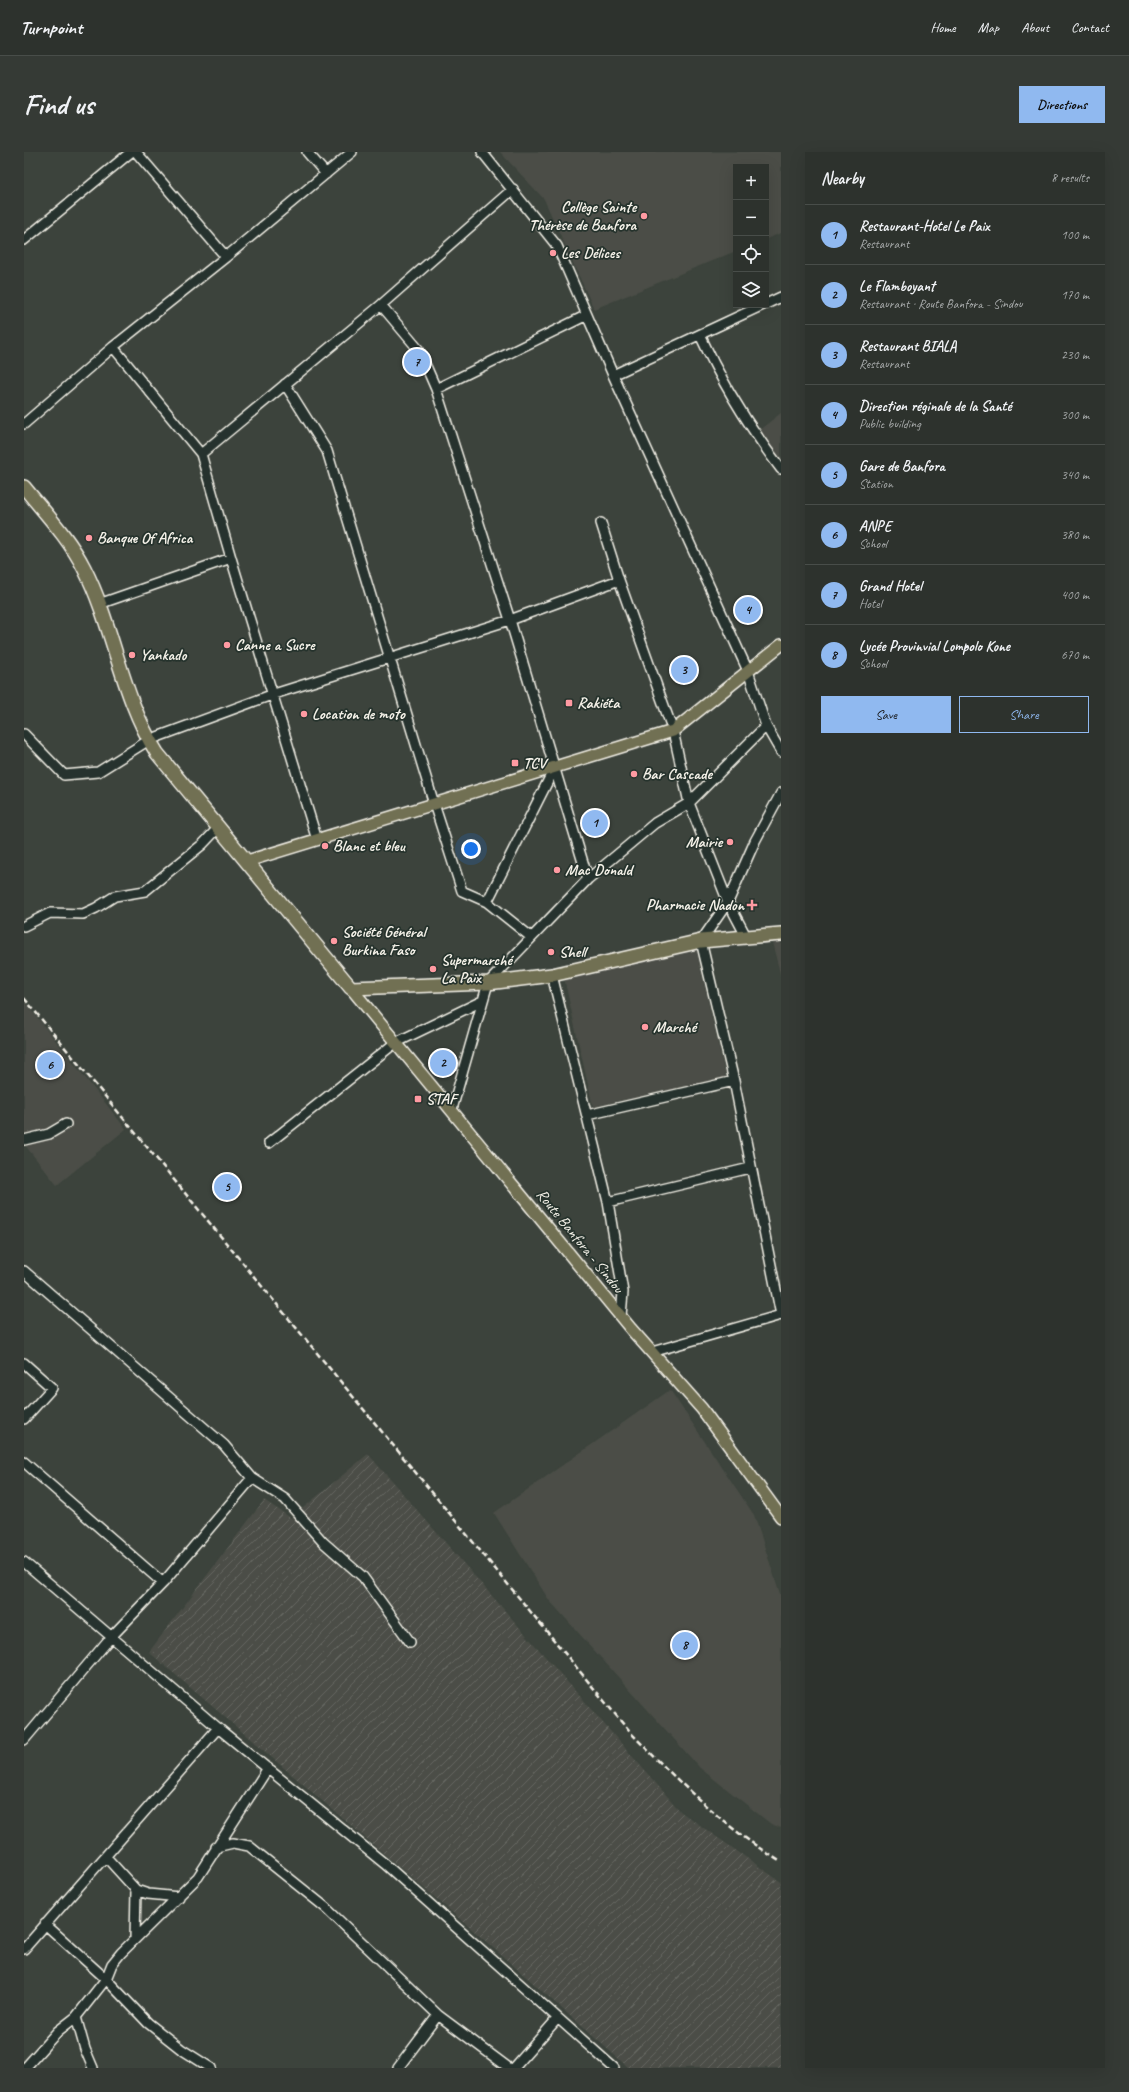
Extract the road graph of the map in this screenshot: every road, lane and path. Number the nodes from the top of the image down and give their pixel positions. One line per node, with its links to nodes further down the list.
1 (131, 152): 8 (street)
2 (136, 152): 9 (street)
3 (307, 152): 6 (street)
4 (352, 152): 6 (street)
5 (482, 152): 7 (street)
6 (326, 174): 9 (street)
7 (512, 190): 12 (street); 14 (street)
8 (25, 237)
9 (226, 257): 16 (street)
10 (781, 296): 11 (street)
11 (769, 302)
12 (382, 305): 18 (street); 19 (street)
13 (757, 308): 15 (street)
14 (587, 315): 17 (street); 19 (street)
15 (700, 335): 17 (street); 22 (street)
16 (113, 347): 20 (street); 21 (street)
17 (613, 375): 31 (street)
18 (285, 384): 21 (street); 30 (street)
19 (436, 389): 28 (street)
20 (24, 424)
21 (201, 454): 25 (street)
22 (781, 469)
23 (24, 487): 27 (highway)
24 (601, 523): 26 (street)
25 (230, 558): 27 (street); 32 (street)
26 (619, 580): 28 (street); 34 (street)
27 (99, 604): 36 (highway)
28 (510, 620): 30 (street); 38 (street)
29 (781, 645): 31 (main road)
30 (391, 657): 32 (street); 41 (street)
31 (748, 671): 33 (street); 34 (main road)
32 (274, 694): 36 (street); 43 (street)
33 (766, 726): 37 (street); 40 (street)
34 (673, 731): 38 (main road); 40 (street)
35 (24, 734): 36 (street)
36 (149, 740): 42 (highway)
37 (781, 752)
38 (556, 767): 41 (main road); 45 (street); 46 (street)
39 (781, 794): 47 (street)
40 (689, 803): 45 (street); 47 (street)
41 (434, 804): 43 (main road); 46 (street)
42 (219, 827): 44 (highway); 48 (street)
43 (316, 840): 44 (main road)
44 (247, 861): 55 (highway)
45 (588, 879): 50 (street)
46 (487, 902): 50 (street)
47 (728, 902): 51 (street); 52 (street)
48 (24, 926)
49 (781, 934): 51 (highway)
50 (531, 937): 54 (street)
51 (747, 938): 52 (highway)
52 (701, 941): 53 (highway); 58 (street)
53 (552, 974): 54 (highway); 60 (street)
54 (488, 984): 55 (highway); 56 (street)
55 (351, 988): 57 (main road, Route Banfora - Sindou)
56 (482, 1001): 57 (street); 59 (street)
57 (395, 1043): 59 (main road, Route Banfora - Sindou); 63 (street)
58 (734, 1081): 60 (street); 64 (street)
59 (452, 1109): 68 (main road, Route Banfora - Sindou)
60 (587, 1115): 65 (street)
61 (66, 1124): 62 (street)
62 (24, 1140)
63 (270, 1143)
64 (750, 1168): 65 (street); 67 (street)
65 (608, 1202): 68 (street)
66 (24, 1270): 73 (street)
67 (781, 1315): 69 (street)
68 (621, 1316): 69 (main road, Route Banfora - Sindou)
69 (652, 1352): 74 (main road, Route Banfora - Sindou)
70 (24, 1363): 71 (street)
71 (24, 1419)
72 (24, 1462): 76 (street)
73 (252, 1478): 76 (street); 78 (street)
74 (781, 1517)
75 (24, 1562): 77 (street)
76 (163, 1583): 77 (street)
77 (111, 1637): 79 (street); 80 (street)
78 (410, 1642)
79 (218, 1728): 81 (street); 83 (street)
80 (24, 1740)
81 (268, 1768): 82 (street); 92 (street)
82 (216, 1847): 85 (street); 90 (street)
83 (106, 1857): 84 (street); 86 (street)
84 (136, 1890): 85 (street); 87 (street)
85 (179, 1897): 87 (street)
86 (45, 1924): 88 (street); 89 (street)
87 (135, 1939): 89 (street)
88 (24, 1949)
89 (106, 1979): 91 (street); 95 (street)
90 (438, 2015): 96 (street); 97 (street)
91 (76, 2017): 93 (street); 94 (street)
92 (557, 2019): 98 (street); 99 (street)
93 (25, 2068)
94 (93, 2068)
95 (211, 2068)
96 (398, 2068)
97 (509, 2068)
98 (514, 2068)
99 (614, 2068)

